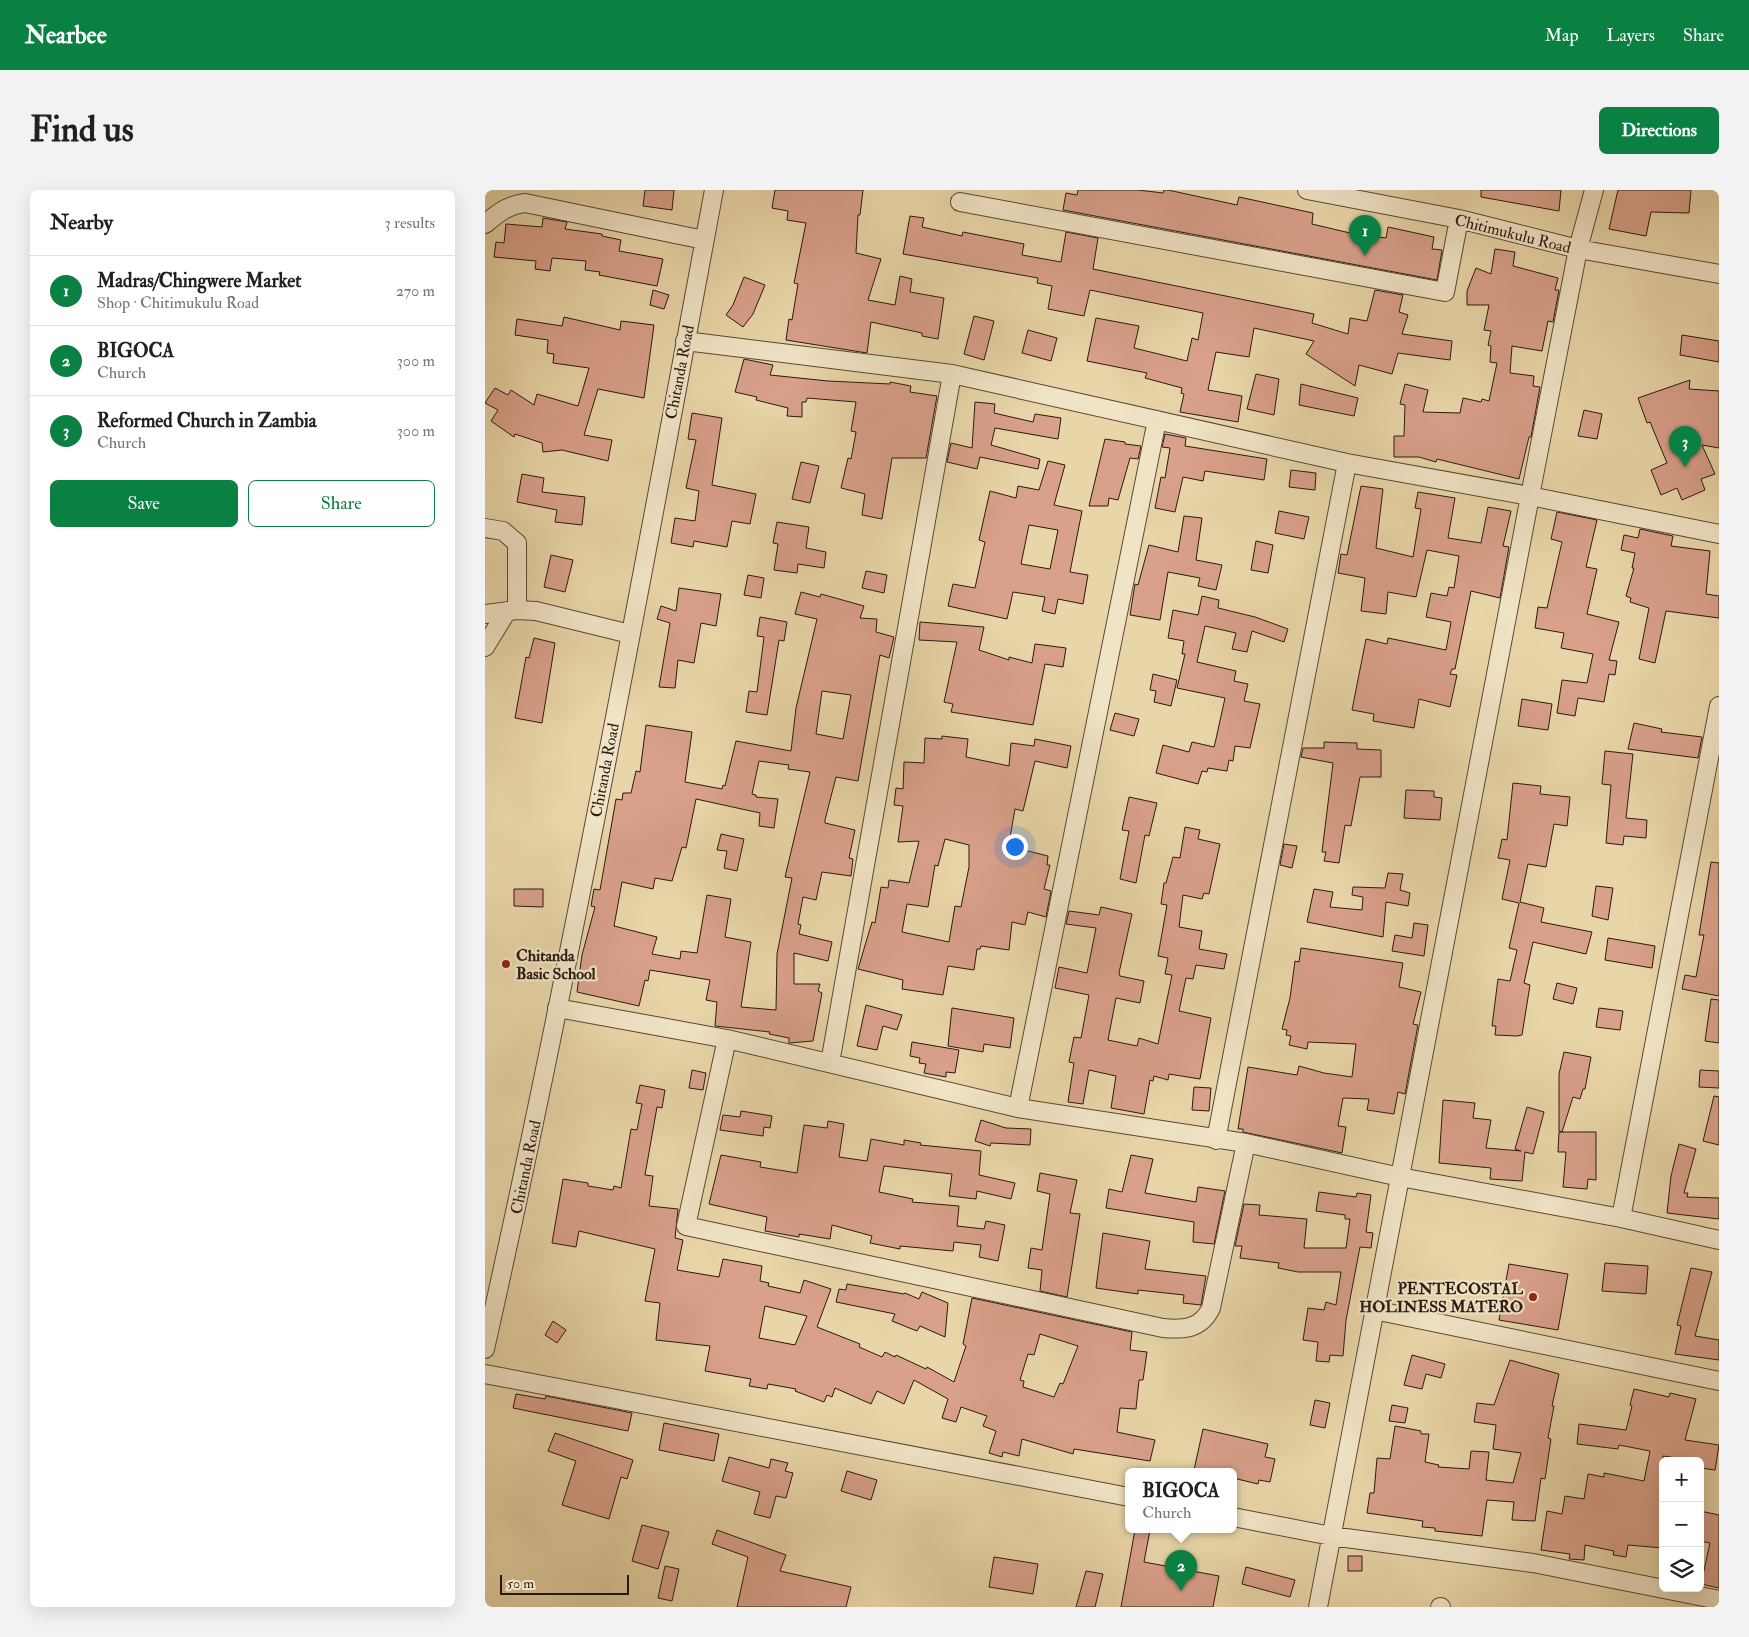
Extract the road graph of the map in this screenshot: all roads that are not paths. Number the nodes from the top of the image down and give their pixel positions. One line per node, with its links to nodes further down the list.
1 (714, 190): 7 (street, Chitanda Road)
2 (1307, 190): 5 (street, Chitimukulu Road)
3 (1594, 190): 8 (street)
4 (960, 202): 5 (street)
5 (1459, 219): 8 (street, Chitimukulu Road)
6 (485, 224): 7 (street)
7 (704, 240): 10 (street, Chitanda Road)
8 (1578, 250): 9 (street, Chitimukulu Road); 14 (street)
9 (1719, 274)
10 (685, 341): 11 (street); 19 (street, Chitanda Road)
11 (952, 374): 12 (street); 24 (street)
12 (1157, 420): 13 (street); 25 (street)
13 (1347, 462): 14 (street); 26 (street)
14 (1529, 496): 16 (street); 28 (street)
15 (485, 528): 17 (street)
16 (1719, 534)
17 (512, 611): 18 (street); 19 (street); 20 (street)
18 (485, 614)
19 (630, 634): 22 (street, Chitanda Road)
20 (485, 648)
21 (1719, 706): 29 (street)
22 (557, 1008): 23 (street); 32 (street, Chitanda Road)
23 (727, 1039): 24 (street); 27 (street)
24 (830, 1063): 25 (street)
25 (1018, 1108): 26 (street)
26 (1216, 1140): 27 (street)
27 (1246, 1143): 28 (street)
28 (1400, 1177): 29 (street); 31 (street)
29 (1621, 1218): 30 (street)
30 (1719, 1240)
31 (1374, 1310): 34 (street); 37 (street)
32 (485, 1349)
33 (485, 1374): 35 (street)
34 (1719, 1381)
35 (1125, 1496)
36 (1237, 1518): 37 (street)
37 (1331, 1536): 38 (street); 39 (street)
38 (1719, 1600)
39 (1318, 1607)

